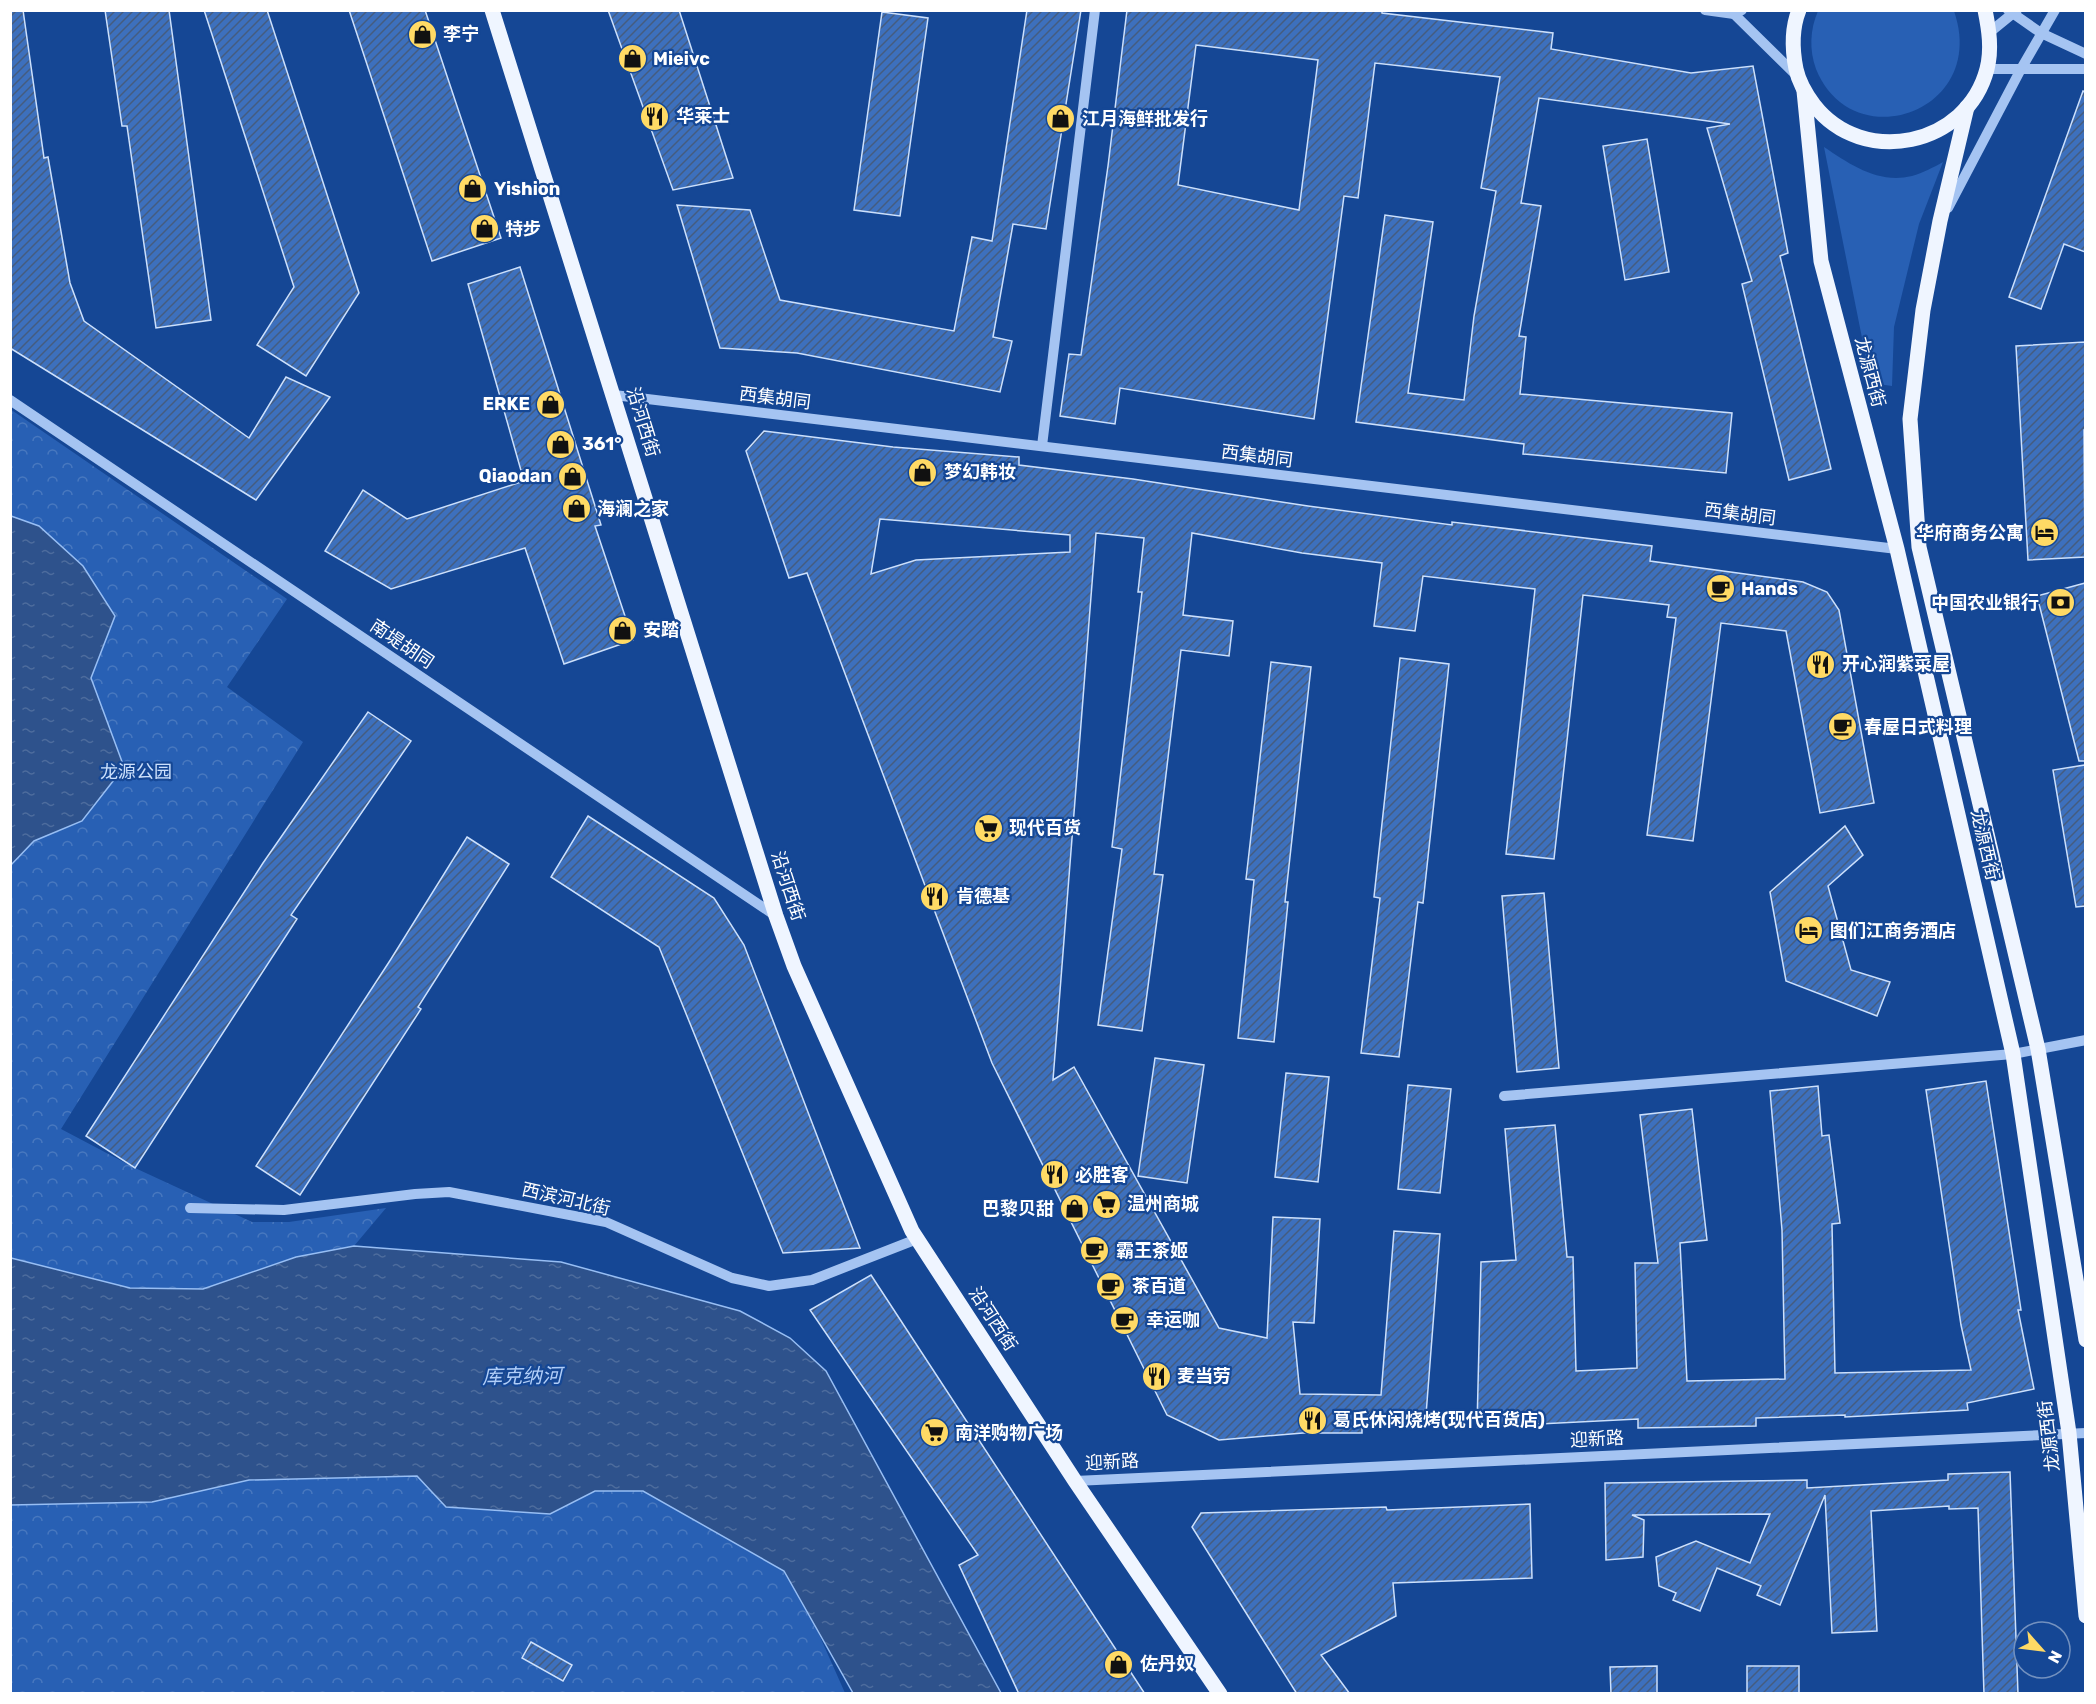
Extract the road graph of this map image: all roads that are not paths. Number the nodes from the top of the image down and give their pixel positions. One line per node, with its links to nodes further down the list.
1 (492, 10): 18 (main road, 沿河西街)
2 (1095, 10): 20 (street)
3 (1705, 10): 7 (street)
4 (1799, 10): 15 (main road, 龙源西街)
5 (1985, 10): 9 (main road)
6 (2055, 10): 10 (street)
7 (1738, 12): 15 (street)
8 (2012, 12): 9 (street); 10 (street)
9 (1990, 32): 12 (main road)
10 (2041, 33): 11 (street); 13 (street)
11 (2085, 54)
12 (1987, 69): 13 (street); 16 (main road)
13 (2021, 69): 14 (street); 17 (street)
14 (2085, 69)
15 (1801, 84): 16 (main road); 21 (main road, 龙源西街)
16 (1967, 107): 17 (main road, 龙源西街)
17 (1940, 221): 24 (main road, 龙源西街)
18 (614, 395): 20 (street, 西集胡同); 22 (main road, 沿河西街)
19 (10, 400): 22 (street, 南堤胡同)
20 (1042, 446): 21 (street, 西集胡同)
21 (1897, 549): 25 (main road, 龙源西街)
22 (776, 915): 28 (main road, 沿河西街)
23 (2085, 1041): 24 (street)
24 (2038, 1049): 25 (street); 29 (main road, 龙源西街)
25 (2013, 1054): 26 (street); 30 (main road, 龙源西街)
26 (1504, 1096)
27 (190, 1208): 28 (street, 西滨河北街)
28 (917, 1239): 32 (main road, 沿河西街)
29 (2085, 1340)
30 (2069, 1433): 31 (street, 迎新路); 32 (street, 迎新路); 33 (main road, 龙源西街)
31 (2085, 1433)
32 (1075, 1481): 34 (main road, 沿河西街)
33 (2085, 1616)
34 (1220, 1694)

